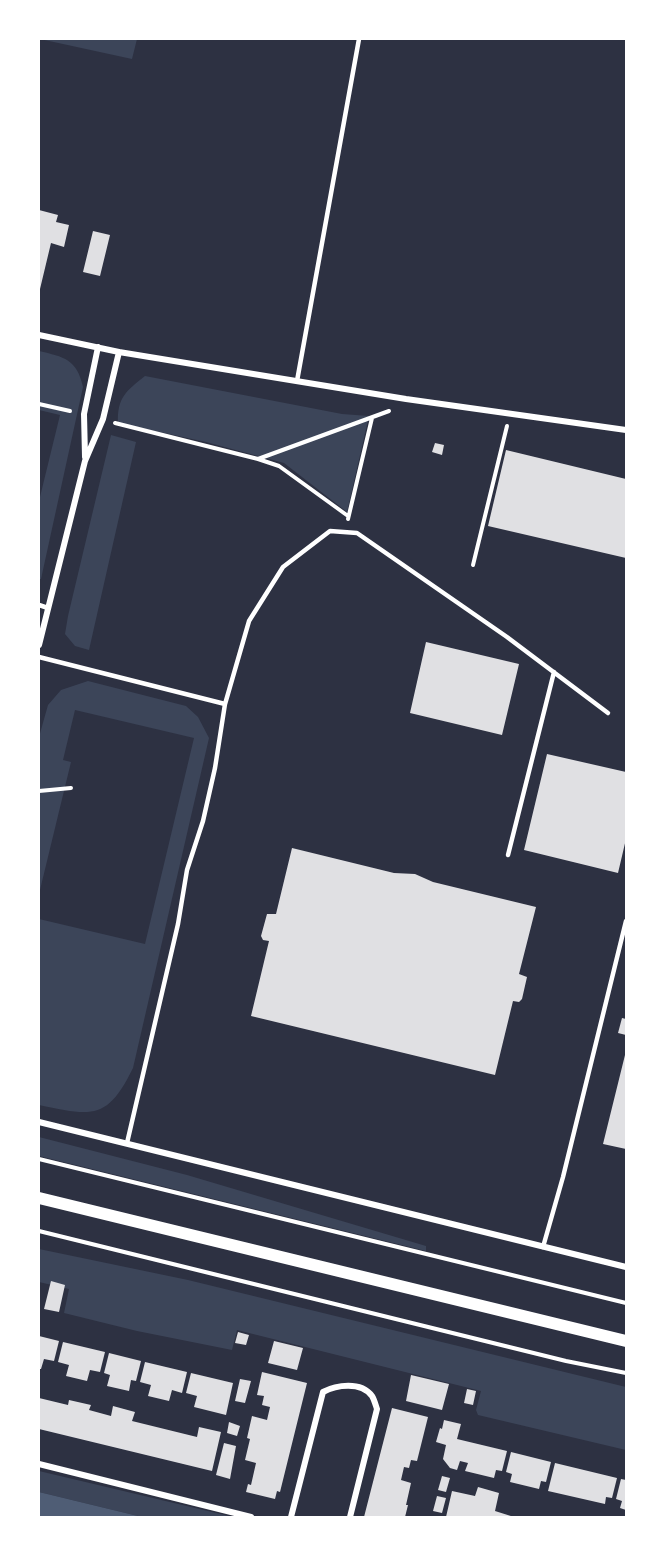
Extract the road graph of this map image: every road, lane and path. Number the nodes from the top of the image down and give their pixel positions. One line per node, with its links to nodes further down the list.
1 (359, 39): 5 (lane)
2 (39, 335): 3 (street)
3 (98, 347): 4 (street); 9 (street)
4 (119, 352): 5 (street); 11 (street)
5 (297, 381): 6 (street)
6 (419, 400): 8 (street); 10 (path)
7 (39, 404): 9 (path)
8 (510, 413): 12 (street); 15 (path)
9 (84, 414): 14 (street)
10 (372, 418): 13 (path); 13 (path)
11 (103, 420): 13 (path); 14 (street)
12 (626, 430)
13 (258, 459)
14 (85, 461): 17 (street)
15 (473, 565)
16 (39, 605): 17 (lane)
17 (48, 608): 18 (street)
18 (39, 645)
19 (39, 657): 21 (lane)
20 (554, 672): 21 (lane); 22 (lane); 25 (lane)
21 (225, 704): 28 (lane)
22 (608, 713)
23 (71, 788): 24 (path)
24 (39, 791)
25 (508, 855)
26 (626, 921): 32 (lane)
27 (39, 1122): 28 (street)
28 (127, 1143): 32 (street)
29 (39, 1159): 34 (path)
30 (39, 1198): 35 (main road)
31 (39, 1231): 36 (path)
32 (543, 1247): 33 (street)
33 (626, 1267)
34 (626, 1303)
35 (626, 1341)
36 (626, 1372)
37 (39, 1464): 38 (street)
38 (251, 1517)
39 (291, 1517): 40 (street)
40 (350, 1517)

